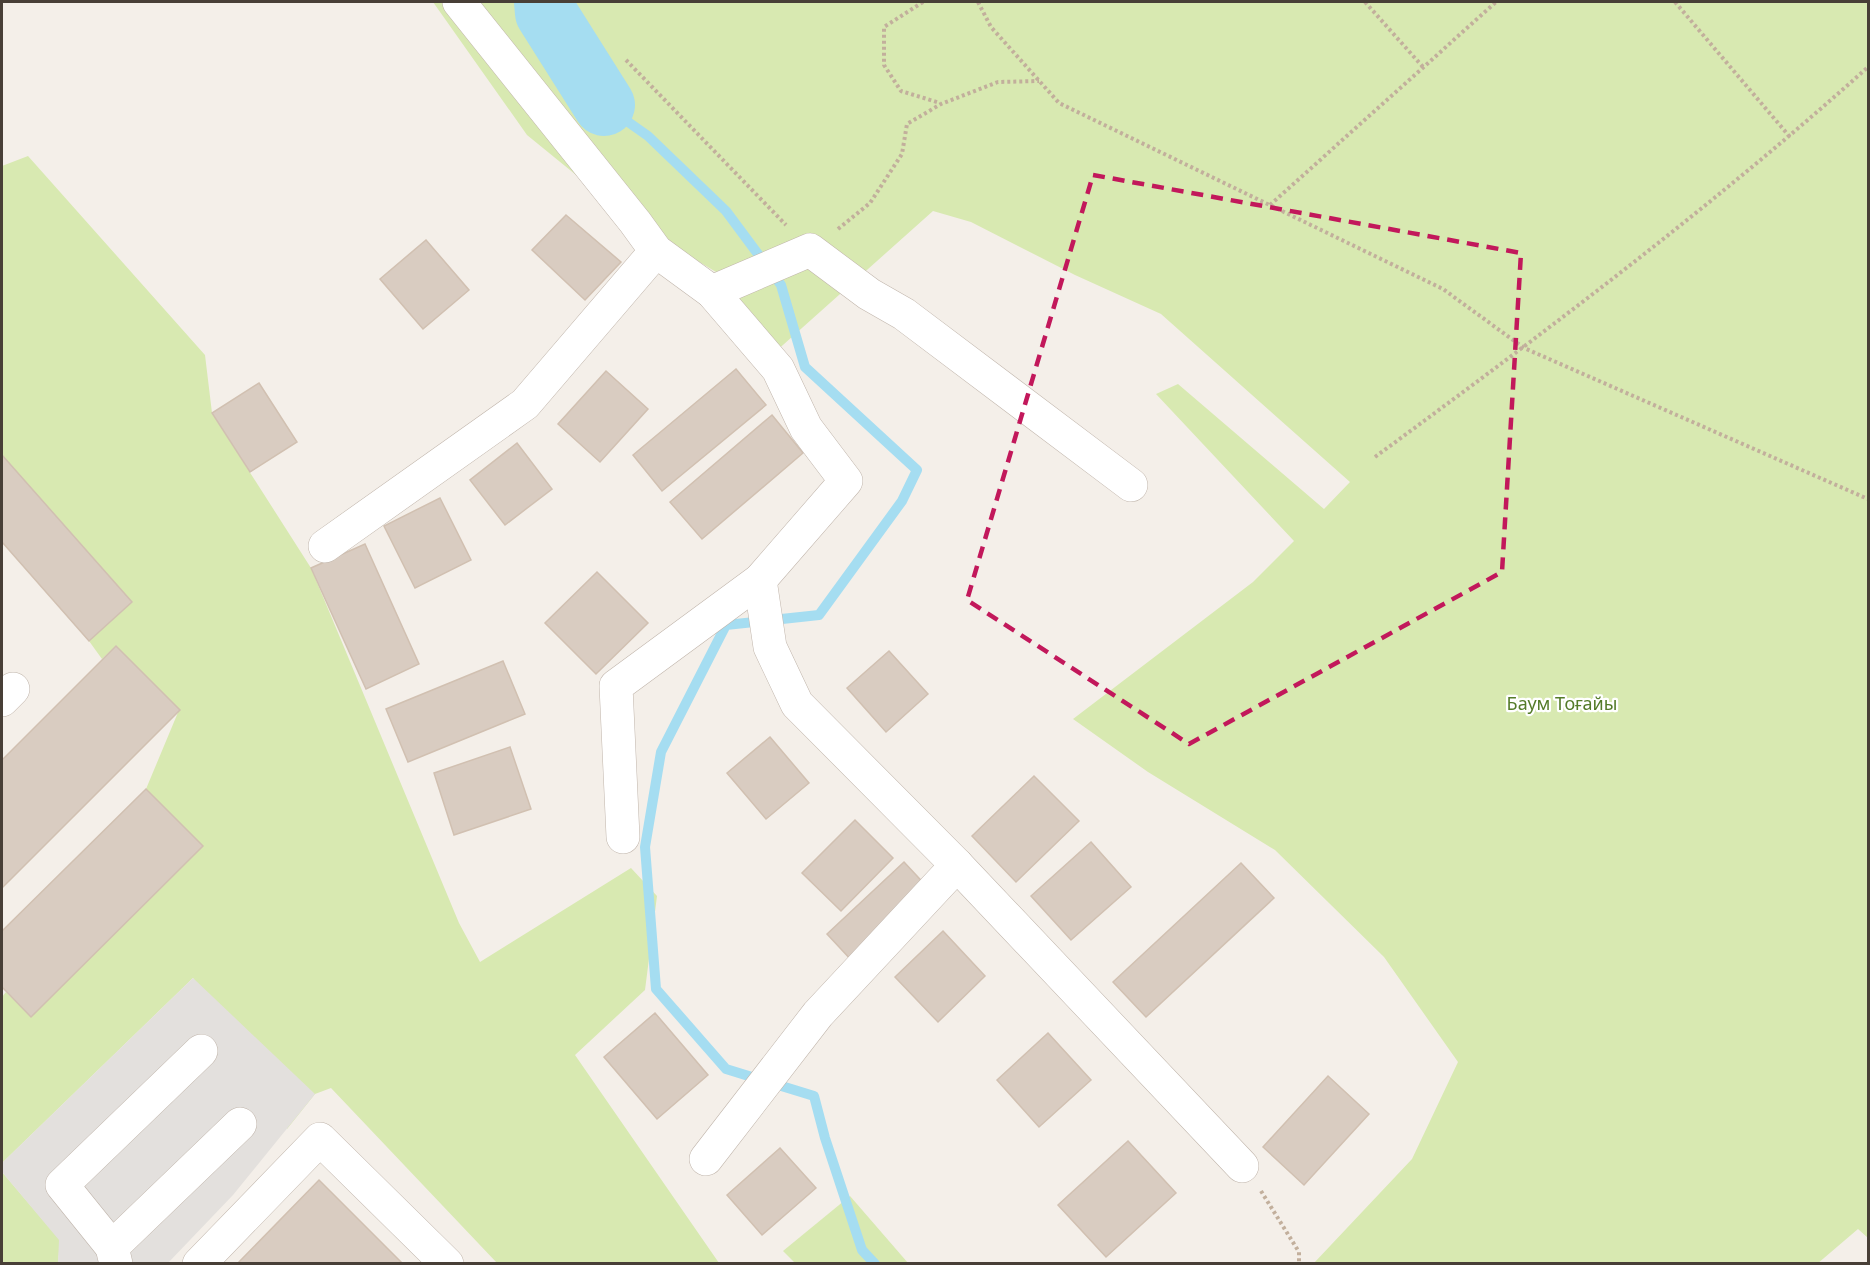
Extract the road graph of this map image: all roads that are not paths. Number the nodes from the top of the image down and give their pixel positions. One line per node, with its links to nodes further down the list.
1 (459, 2): 2 (street)
2 (656, 252): 3 (street); 5 (street)
3 (712, 292): 4 (street); 6 (street)
4 (1131, 485)
5 (325, 546)
6 (760, 580): 7 (street); 8 (street)
7 (624, 837)
8 (957, 865): 11 (street); 12 (street)
9 (201, 1051): 13 (street)
10 (240, 1124): 13 (street)
11 (706, 1159)
12 (1242, 1166)
13 (114, 1255)
14 (199, 1263): 15 (street)
15 (447, 1263)

